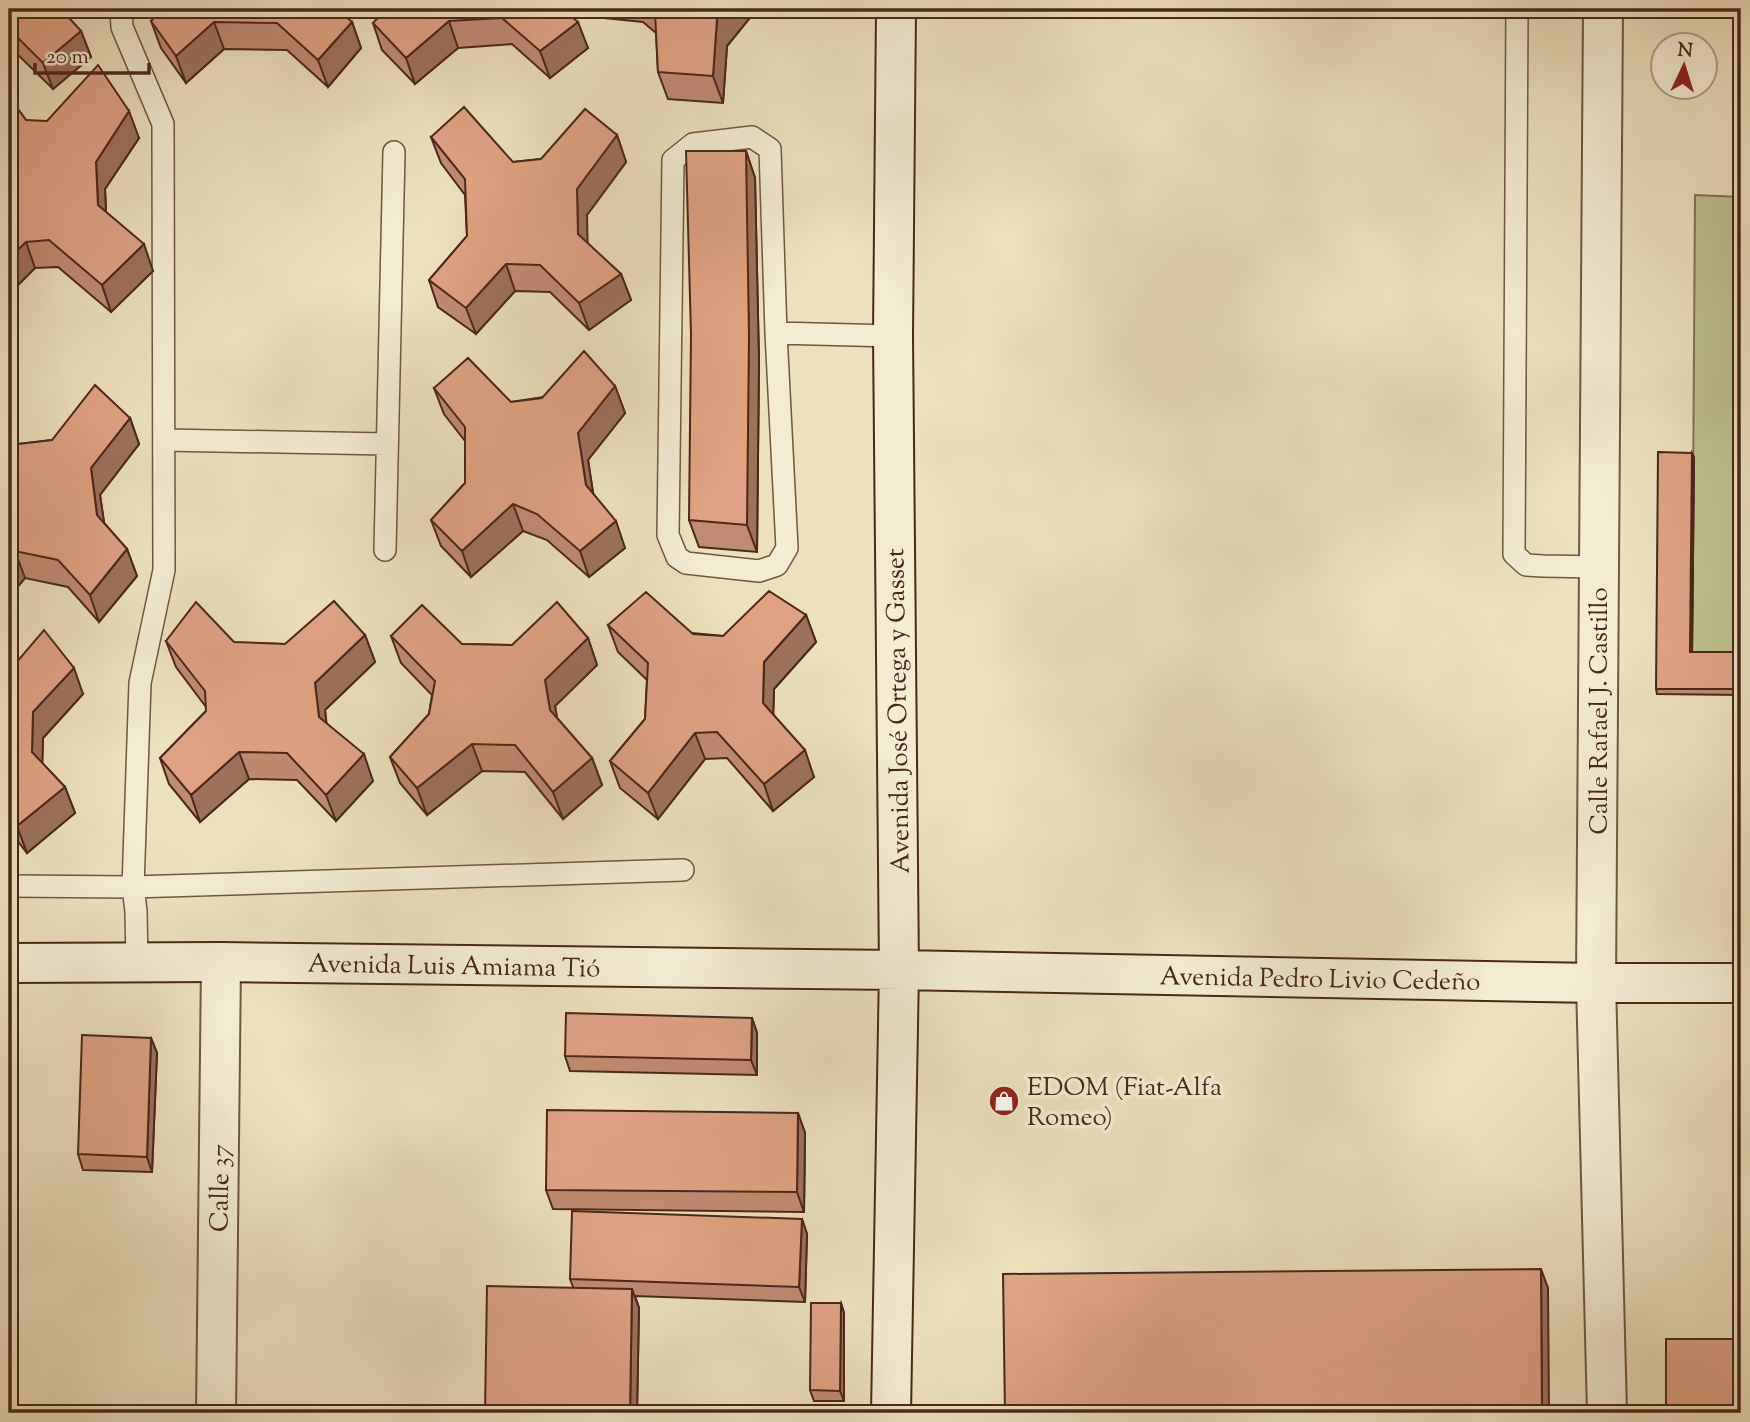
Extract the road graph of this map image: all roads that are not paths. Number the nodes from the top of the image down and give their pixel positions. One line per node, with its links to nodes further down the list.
1 (121, 9): 8 (lane)
2 (896, 9): 7 (main road, Avenida José Ortega y Gasset)
3 (1517, 9): 11 (lane)
4 (1603, 9): 11 (main road, Calle Rafael J. Castillo)
5 (394, 152): 9 (lane)
6 (776, 333): 6 (lane); 7 (lane)
7 (893, 336): 18 (main road, Avenida José Ortega y Gasset)
8 (164, 440): 9 (lane); 14 (lane)
9 (387, 444): 10 (lane)
10 (385, 550)
11 (1599, 566): 19 (main road, Calle Rafael J. Castillo)
12 (683, 870): 14 (lane)
13 (9, 886): 14 (lane)
14 (133, 887): 17 (lane)
15 (221, 962): 17 (main road, Avenida Luis Amiama Tió); 18 (main road, Avenida Luis Amiama Tió); 21 (main road, Calle 37)
16 (9, 963): 17 (main road, Avenida Luis Amiama Tió)
17 (138, 964)
18 (899, 970): 19 (main road, Avenida Pedro Livio Cedeño); 22 (main road, Avenida José Ortega y Gasset)
19 (1596, 983): 20 (main road, Avenida Pedro Livio Cedeño); 23 (main road, Calle Rafael J. Castillo)
20 (1741, 984)
21 (216, 1413)
22 (891, 1413)
23 (1607, 1413)

